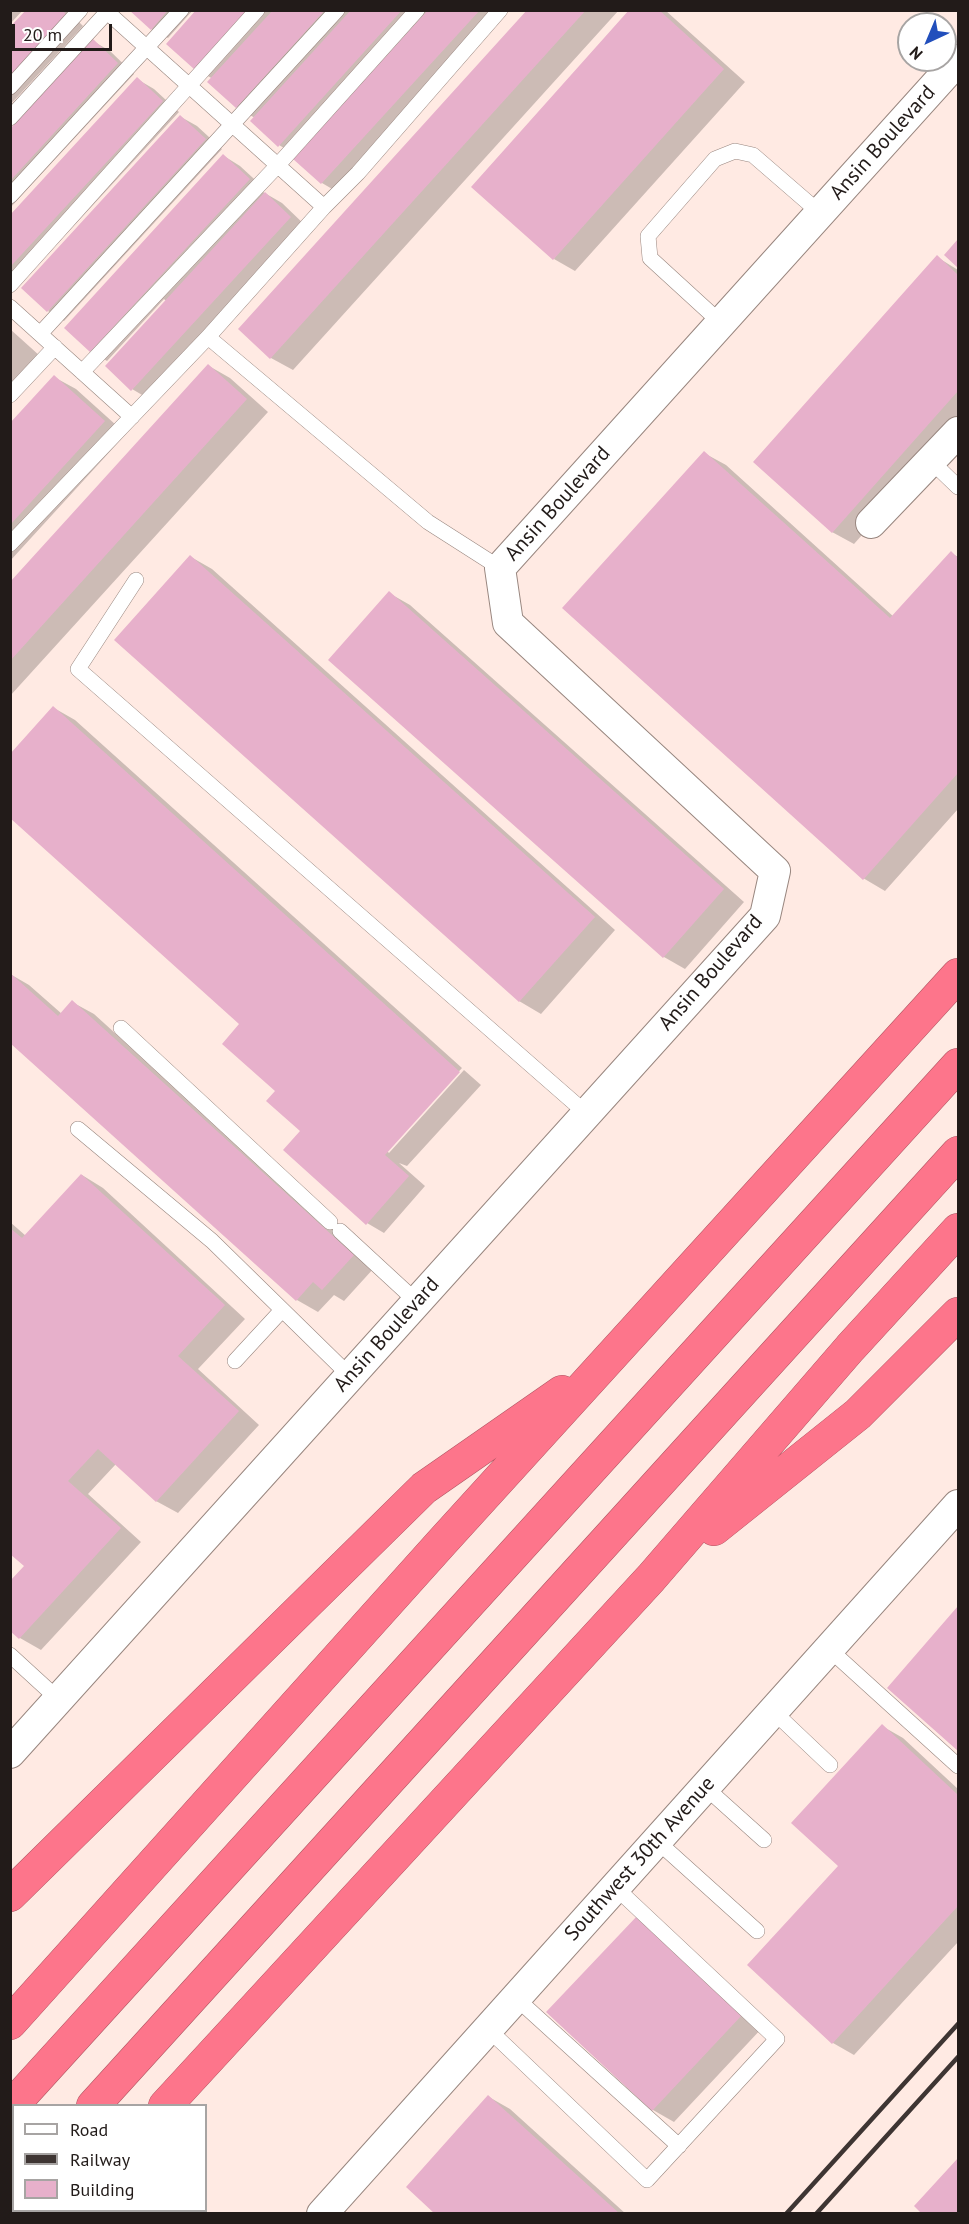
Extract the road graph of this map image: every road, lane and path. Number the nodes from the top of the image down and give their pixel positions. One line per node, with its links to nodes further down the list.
1 (80, 10): 11 (lane)
2 (180, 10): 8 (lane)
3 (257, 10): 10 (lane)
4 (337, 10): 13 (lane)
5 (417, 10): 14 (lane)
6 (500, 10): 16 (lane)
7 (107, 11): 8 (lane); 12 (lane)
8 (147, 48): 10 (lane); 15 (lane)
9 (958, 60): 17 (street, Ansin Boulevard)
10 (189, 86): 13 (lane); 18 (lane)
11 (10, 87)
12 (10, 118)
13 (233, 125): 14 (lane); 21 (lane)
14 (278, 165): 16 (lane); 24 (lane)
15 (10, 196)
16 (324, 207): 22 (lane)
17 (820, 213): 20 (street, Ansin Boulevard); 20 (lane)
18 (10, 285)
19 (10, 307): 21 (lane)
20 (721, 323): 32 (street, Ansin Boulevard)
21 (40, 333): 23 (lane)
22 (208, 338): 26 (lane); 32 (lane)
23 (55, 347): 24 (lane); 25 (lane)
24 (82, 372): 26 (lane)
25 (10, 395)
26 (132, 417): 31 (lane)
27 (958, 432): 28 (street)
28 (931, 461): 29 (lane); 30 (street)
29 (958, 487)
30 (871, 523)
31 (10, 544)
32 (500, 568): 37 (street, Ansin Boulevard)
33 (136, 580): 37 (lane)
34 (958, 975): 44 (highway)
35 (121, 1028): 41 (lane)
36 (958, 1065): 65 (highway)
37 (587, 1113): 41 (street, Ansin Boulevard)
38 (78, 1129): 42 (lane)
39 (958, 1152): 66 (highway)
40 (958, 1230): 48 (highway)
41 (417, 1302): 46 (street, Ansin Boulevard)
42 (282, 1310): 45 (lane); 46 (lane)
43 (958, 1314): 48 (highway)
44 (612, 1356): 60 (highway); 63 (highway)
45 (235, 1360)
46 (350, 1376): 51 (street, Ansin Boulevard)
47 (958, 1504): 49 (street, Southwest 30th Avenue)
48 (651, 1578): 67 (highway)
49 (829, 1649): 52 (street, Southwest 30th Avenue); 55 (lane)
50 (10, 1655): 51 (lane)
51 (58, 1699): 53 (street, Ansin Boulevard)
52 (773, 1711): 54 (lane); 56 (street, Southwest 30th Avenue)
53 (10, 1753)
54 (830, 1765)
55 (958, 1766)
56 (705, 1787): 57 (lane); 58 (street, Southwest 30th Avenue)
57 (764, 1840)
58 (657, 1841): 59 (street, Southwest 30th Avenue); 61 (lane)
59 (615, 1887): 62 (street, Southwest 30th Avenue); 68 (lane)
60 (10, 1895)
61 (757, 1931)
62 (516, 1998): 64 (street, Southwest 30th Avenue); 68 (lane)
63 (10, 2023)
64 (488, 2029): 68 (lane); 69 (street, Southwest 30th Avenue)
65 (14, 2104)
66 (95, 2104)
67 (167, 2104)
68 (679, 2146)
69 (322, 2214)

